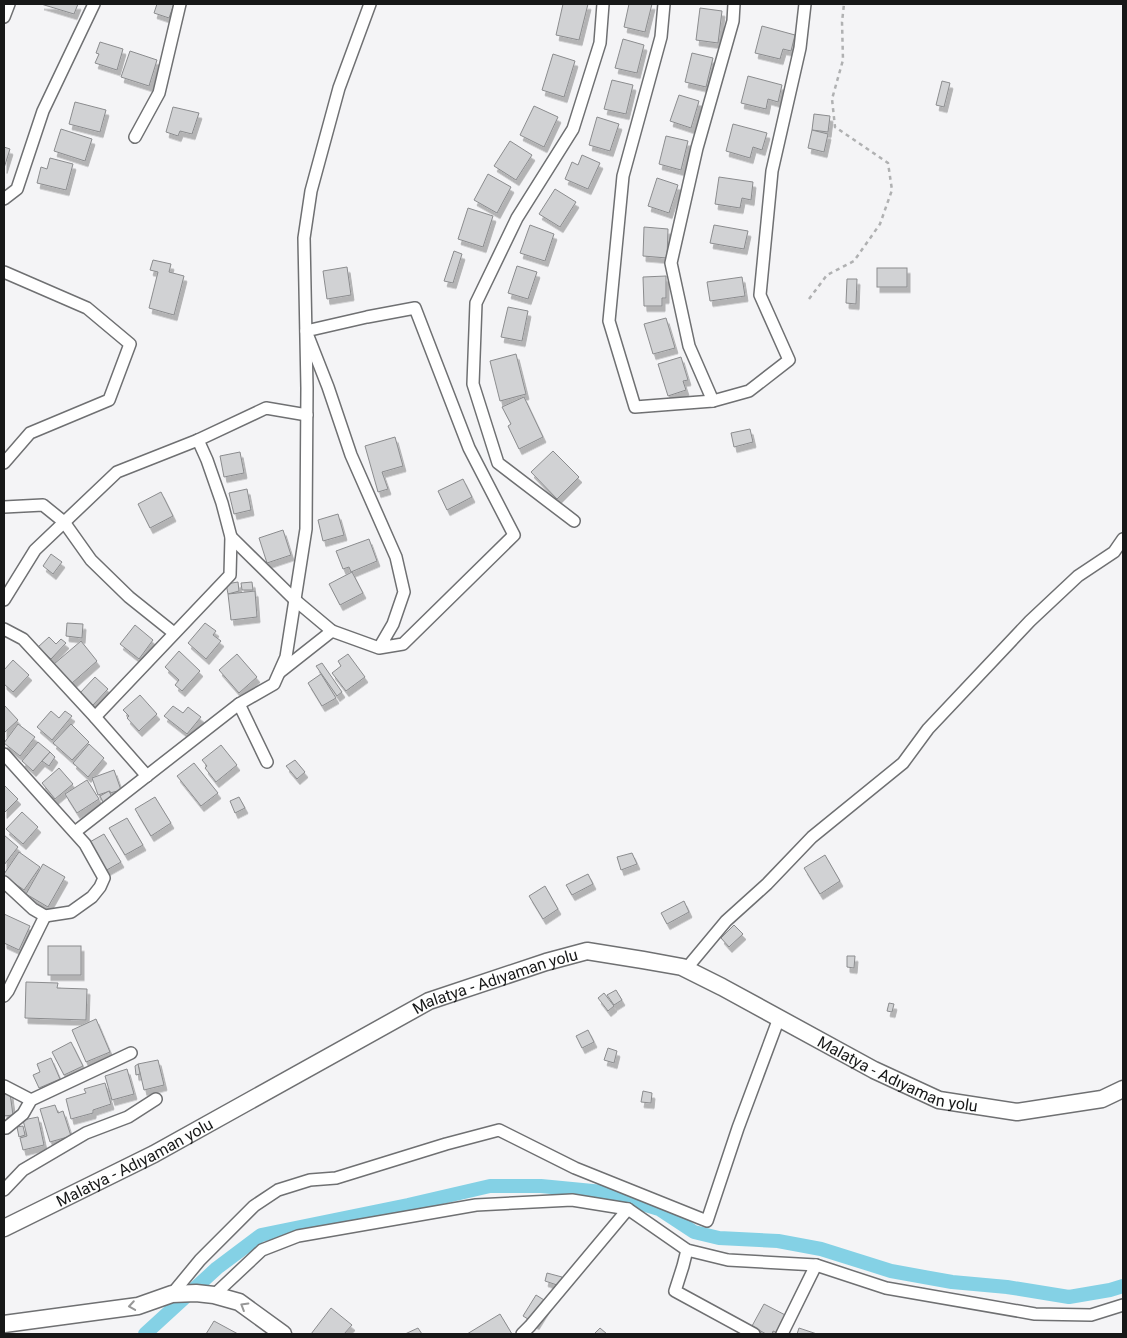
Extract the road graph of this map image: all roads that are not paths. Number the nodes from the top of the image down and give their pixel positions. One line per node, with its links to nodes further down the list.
1 (9, 4): 9 (street)
2 (94, 4): 11 (street)
3 (180, 4): 10 (street)
4 (370, 4): 13 (street)
5 (603, 4): 19 (street)
6 (664, 4): 14 (street)
7 (734, 4): 14 (street)
8 (805, 4): 14 (street)
9 (4, 17)
10 (136, 138)
11 (4, 199)
12 (4, 272): 17 (street)
13 (306, 331): 15 (street); 28 (street); 28 (street)
14 (713, 400)
15 (307, 415): 16 (street); 24 (street)
16 (198, 440): 20 (street); 21 (street)
17 (4, 463)
18 (4, 507): 20 (street)
19 (574, 521)
20 (64, 522): 23 (street); 27 (street)
21 (231, 537): 24 (street); 27 (street)
22 (1123, 538): 38 (street)
23 (4, 600)
24 (295, 600): 26 (street); 29 (street)
25 (4, 629): 31 (street)
26 (332, 631): 28 (street); 29 (street)
27 (174, 633): 31 (street)
28 (379, 648)
29 (279, 674): 30 (street)
30 (239, 704): 33 (street); 34 (street)
31 (95, 717): 34 (street)
32 (4, 754): 35 (street)
33 (267, 762)
34 (147, 776): 35 (street)
35 (75, 832): 37 (street)
36 (4, 882): 37 (street)
37 (45, 916): 39 (street)
38 (686, 969): 40 (main road, Malatya - Adıyaman yolu); 49 (main road, Malatya - Adıyaman yolu)
39 (4, 996)
40 (778, 1018): 43 (main road, Malatya - Adıyaman yolu); 52 (street)
41 (131, 1053): 45 (street)
42 (4, 1086): 45 (street)
43 (1123, 1089)
44 (156, 1099): 47 (street)
45 (31, 1100): 46 (street)
46 (4, 1128)
47 (4, 1190)
48 (628, 1209): 50 (street); 53 (street); 56 (street)
49 (4, 1228)
50 (687, 1250): 51 (street); 59 (street)
51 (816, 1265): 54 (street); 60 (street)
52 (175, 1294): 53 (main road); 55 (main road, one-way to 55)
53 (214, 1295): 57 (main road, one-way to 53)
54 (1123, 1304)
55 (4, 1324)
56 (526, 1330): 58 (street)
57 (283, 1334)
58 (540, 1334)
59 (754, 1334)
60 (782, 1334)

